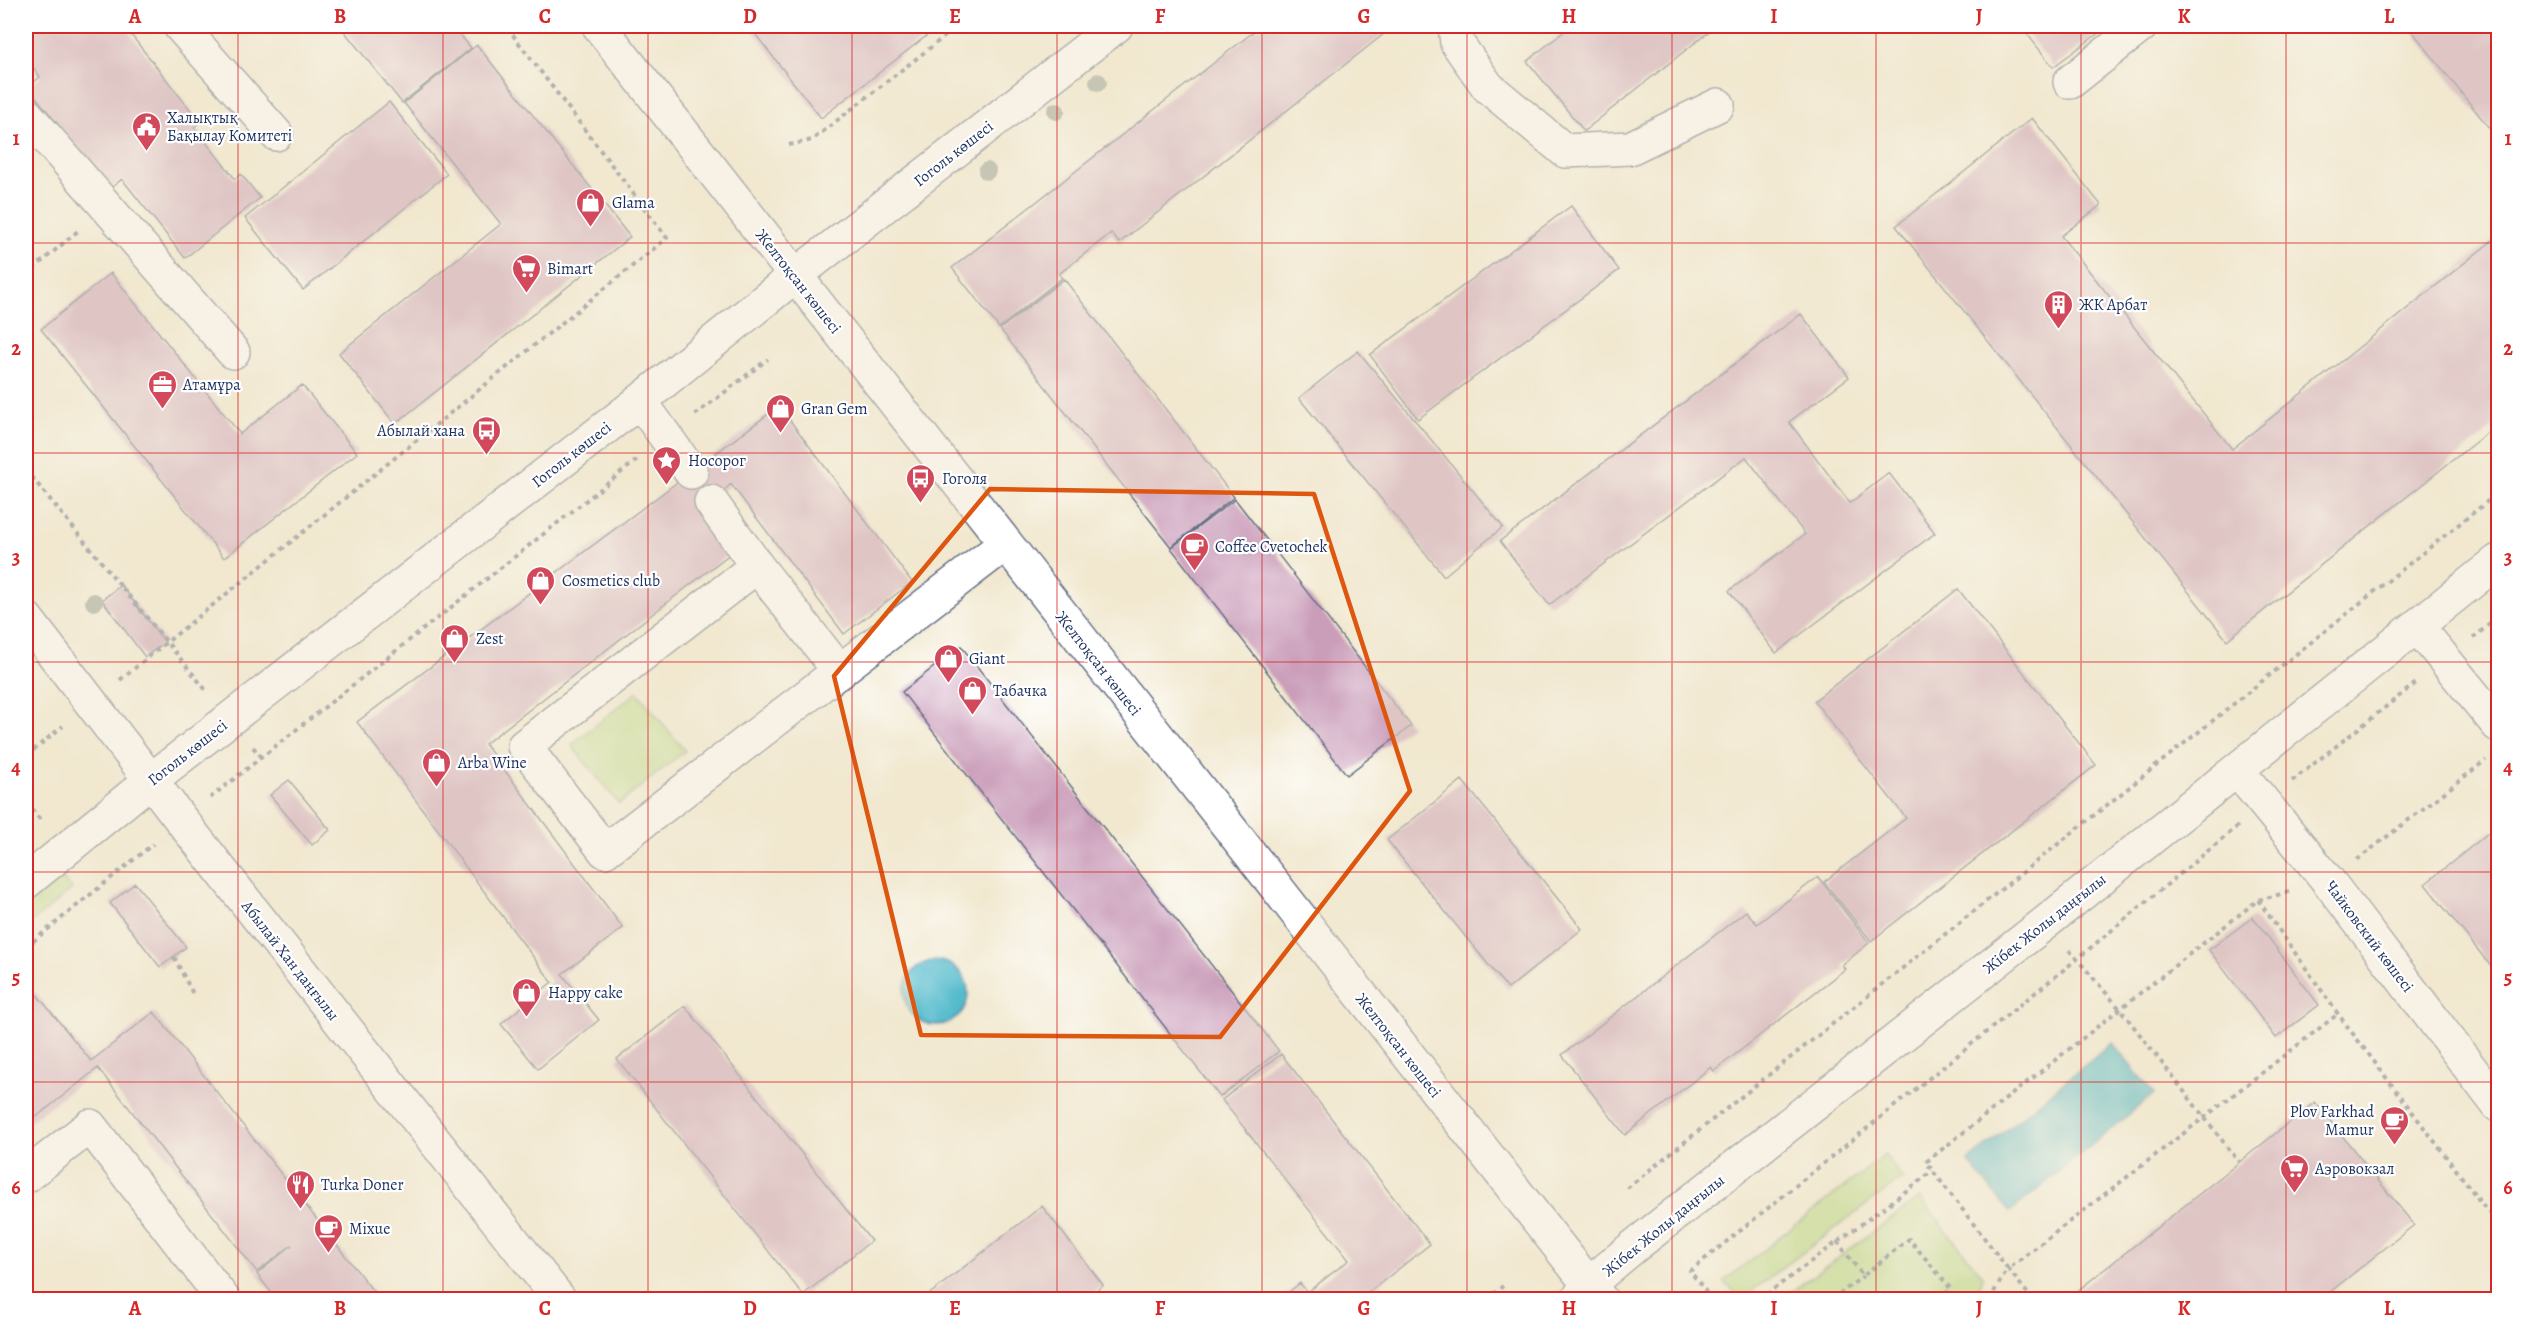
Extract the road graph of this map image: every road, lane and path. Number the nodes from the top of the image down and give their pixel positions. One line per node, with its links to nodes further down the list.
1 (180, 26): 11 (main road)
2 (506, 26): 30 (path)
3 (599, 26): 15 (main road, Желтоқсан көшесі)
4 (958, 26): 12 (path)
5 (1116, 26): 15 (main road, Гоголь көшесі)
6 (1455, 26): 9 (main road)
7 (2141, 26): 8 (main road)
8 (2070, 82)
9 (1718, 105)
10 (26, 114): 16 (main road)
11 (276, 134)
12 (789, 145)
13 (85, 225): 14 (path)
14 (26, 275)
15 (796, 275): 18 (main road, Гоголь көшесі); 24 (main road, Желтоқсан көшесі)
16 (233, 352)
17 (768, 359): 19 (path)
18 (640, 401): 19 (main road); 38 (main road, Гоголь көшесі)
19 (667, 437): 21 (main road); 37 (path)
20 (26, 470): 30 (path)
21 (691, 472)
22 (2499, 493): 56 (path)
23 (711, 502): 26 (main road)
24 (1005, 544): 33 (main road); 62 (main road, Желтоқсан көшесі)
25 (2499, 561): 29 (main road, Жібек Жолы даңғылы)
26 (758, 566): 33 (main road); 33 (main road)
27 (2499, 617): 32 (path)
28 (26, 618): 38 (main road, Абылай Хан даңғылы)
29 (2417, 626): 32 (main road); 36 (main road, Жібек Жолы даңғылы)
30 (165, 642): 31 (path)
31 (156, 649)
32 (2445, 660): 34 (main road); 39 (path)
33 (840, 672)
34 (2499, 725)
35 (2489, 758): 41 (path)
36 (2237, 770): 39 (main road, Чайковский көшесі); 44 (main road, Жібек Жолы даңғылы)
37 (244, 772)
38 (151, 780): 40 (main road, Гоголь көшесі); 64 (main road, Абылай Хан даңғылы)
39 (2265, 803): 41 (main road, Чайковский көшесі); 47 (path)
40 (26, 882)
41 (2328, 882): 43 (path); 51 (main road, Чайковский көшесі)
42 (97, 889): 45 (path)
43 (2258, 900): 49 (path); 50 (path)
44 (2045, 923): 47 (path); 62 (main road, Жібек Жолы даңғылы)
45 (26, 946)
46 (174, 957): 48 (path)
47 (2077, 959): 49 (path); 66 (path)
48 (194, 996)
49 (2120, 1009): 52 (path); 54 (path)
50 (2338, 1014): 52 (path); 57 (path)
51 (2499, 1105)
52 (2204, 1116): 53 (path); 59 (path)
53 (2239, 1162)
54 (1933, 1171): 58 (path); 59 (path)
55 (26, 1176): 63 (main road)
56 (1627, 1188)
57 (2499, 1225)
58 (1837, 1241): 60 (path); 67 (path)
59 (2008, 1269): 70 (path); 71 (path)
60 (1863, 1276): 68 (path); 69 (path)
61 (1503, 1286): 65 (path)
62 (1587, 1296)
63 (224, 1299)
64 (560, 1299)
65 (1486, 1299)
66 (1712, 1299)
67 (1759, 1299)
68 (1832, 1299)
69 (1938, 1299)
70 (1989, 1299)
71 (2033, 1299)

